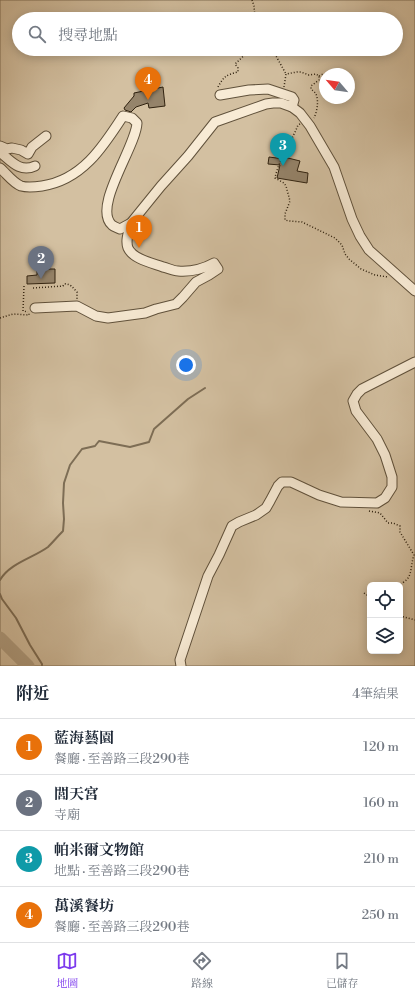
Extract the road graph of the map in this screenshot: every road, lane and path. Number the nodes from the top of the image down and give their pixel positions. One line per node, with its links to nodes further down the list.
1 (252, 0): 2 (path)
2 (254, 12)
3 (244, 56): 9 (path)
4 (276, 56): 5 (path)
5 (286, 74): 6 (path); 8 (path)
6 (319, 76)
7 (319, 80): 11 (path)
8 (283, 93): 9 (street); 10 (street)
9 (220, 95)
10 (292, 107): 11 (street); 17 (street)
11 (305, 120): 18 (street); 18 (path)
12 (46, 136): 13 (street)
13 (0, 146)
14 (0, 152): 15 (street)
15 (36, 166)
16 (0, 168): 17 (street)
17 (131, 223): 22 (street)
18 (393, 271): 21 (street)
19 (24, 286): 24 (path)
20 (33, 288): 22 (path)
21 (415, 291)
22 (77, 306): 23 (street)
23 (32, 310): 25 (path)
24 (23, 311)
25 (0, 318)
26 (415, 362): 35 (street)
27 (366, 511): 28 (path)
28 (414, 555): 29 (path); 30 (path)
29 (415, 558)
30 (403, 582)
31 (364, 593): 32 (path)
32 (367, 595)
33 (403, 617): 34 (path)
34 (415, 620)
35 (180, 666)

